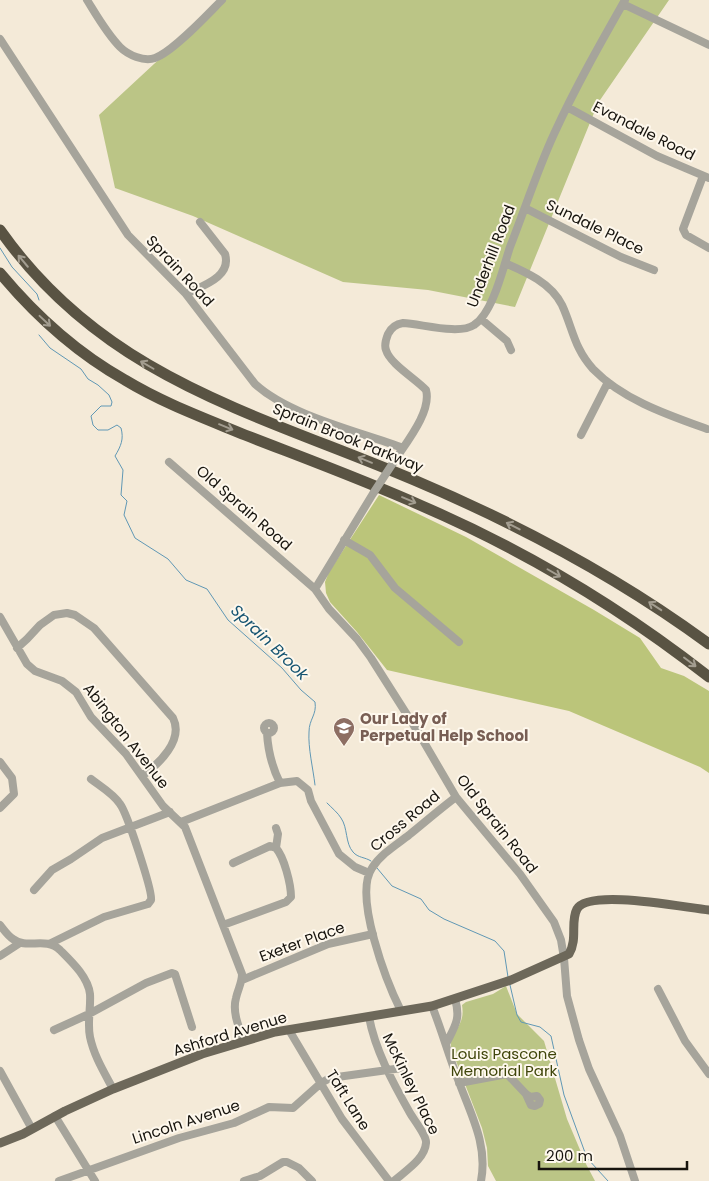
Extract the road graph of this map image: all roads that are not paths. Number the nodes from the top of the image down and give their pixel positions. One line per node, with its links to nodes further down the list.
1 (87, 0): 2 (street)
2 (222, 0)
3 (624, 2): 5 (street); 6 (street, Underhill Road)
4 (0, 39): 15 (street, Sprain Road)
5 (709, 44)
6 (567, 107): 7 (street, Evandale Road); 8 (street, Underhill Road)
7 (706, 177): 11 (street)
8 (525, 208): 12 (street, Underhill Road); 13 (street, Sundale Place)
9 (200, 222): 15 (street)
10 (0, 230): 27 (highway, Sprain Brook Parkway, one-way to 10)
11 (709, 248)
12 (505, 262): 16 (street, Underhill Road); 18 (street)
13 (654, 270)
14 (0, 273): 29 (highway, one-way to 29)
15 (186, 294): 21 (street, Sprain Road)
16 (481, 319): 17 (street); 21 (street, Underhill Road)
17 (511, 350)
18 (608, 382): 19 (street); 20 (street)
19 (707, 429)
20 (581, 435)
21 (402, 448): 23 (street, Underhill Road, bridge)
22 (169, 462): 24 (street, Old Sprain Road)
23 (344, 540): 24 (street, Underhill Road); 26 (street)
24 (315, 589): 35 (street, Old Sprain Road)
25 (0, 617): 28 (street, Abington Avenue)
26 (459, 642)
27 (709, 644)
28 (17, 648): 32 (street, Abington Avenue); 32 (street)
29 (709, 676)
30 (267, 733): 34 (street)
31 (0, 762): 36 (street)
32 (142, 776): 37 (street, Abington Avenue)
33 (91, 779): 39 (street)
34 (280, 783): 38 (street); 43 (street)
35 (456, 797): 43 (street, Cross Road); 52 (street, Old Sprain Road)
36 (0, 808)
37 (170, 812): 38 (street, Abington Avenue); 39 (street)
38 (181, 822): 47 (street)
39 (130, 826): 44 (street); 50 (street)
40 (276, 828): 41 (street)
41 (276, 848): 42 (street); 47 (street)
42 (233, 863)
43 (369, 873): 48 (street, Cross Road)
44 (34, 890)
45 (709, 910): 52 (main road)
46 (0, 925): 49 (street)
47 (222, 925): 53 (street)
48 (373, 934): 53 (street, Exeter Place); 57 (street, Cross Road)
49 (20, 943): 50 (street); 51 (street)
50 (49, 944): 58 (street)
51 (0, 956)
52 (564, 958): 55 (main road, Ashford Avenue); 86 (street, Old Sprain Road)
53 (242, 980): 65 (street)
54 (658, 988): 70 (street)
55 (455, 998): 56 (main road, Ashford Avenue); 60 (street)
56 (432, 1006): 57 (main road, Ashford Avenue); 62 (street)
57 (401, 1011): 59 (main road, Ashford Avenue)
58 (89, 1014): 61 (street); 63 (street); 73 (street)
59 (369, 1016): 64 (main road, Ashford Avenue); 68 (street, McKinley Place)
60 (454, 1025): 62 (street); 66 (street)
61 (192, 1027)
62 (440, 1027): 66 (street)
63 (54, 1030)
64 (288, 1030): 65 (main road, Ashford Avenue); 71 (street, Taft Lane)
65 (244, 1042): 73 (main road, Ashford Avenue)
66 (446, 1044): 72 (street)
67 (402, 1068): 68 (street, Lincoln Avenue)
68 (388, 1070): 71 (street, Lincoln Avenue); 84 (street, McKinley Place)
69 (0, 1071): 76 (street)
70 (709, 1074)
71 (321, 1083): 78 (street, Lincoln Avenue); 83 (street, Taft Lane)
72 (459, 1083): 74 (street); 85 (street)
73 (113, 1089): 75 (main road, Ashford Avenue)
74 (526, 1094)
75 (55, 1116): 76 (main road, Ashford Avenue); 78 (street)
76 (32, 1129): 77 (main road, Ashford Avenue)
77 (0, 1143)
78 (89, 1170): 79 (street, Lincoln Avenue); 80 (street)
79 (59, 1181)
80 (95, 1181)
81 (244, 1181): 82 (street)
82 (312, 1181)
83 (389, 1181)
84 (394, 1181)
85 (481, 1181)
86 (635, 1181)

